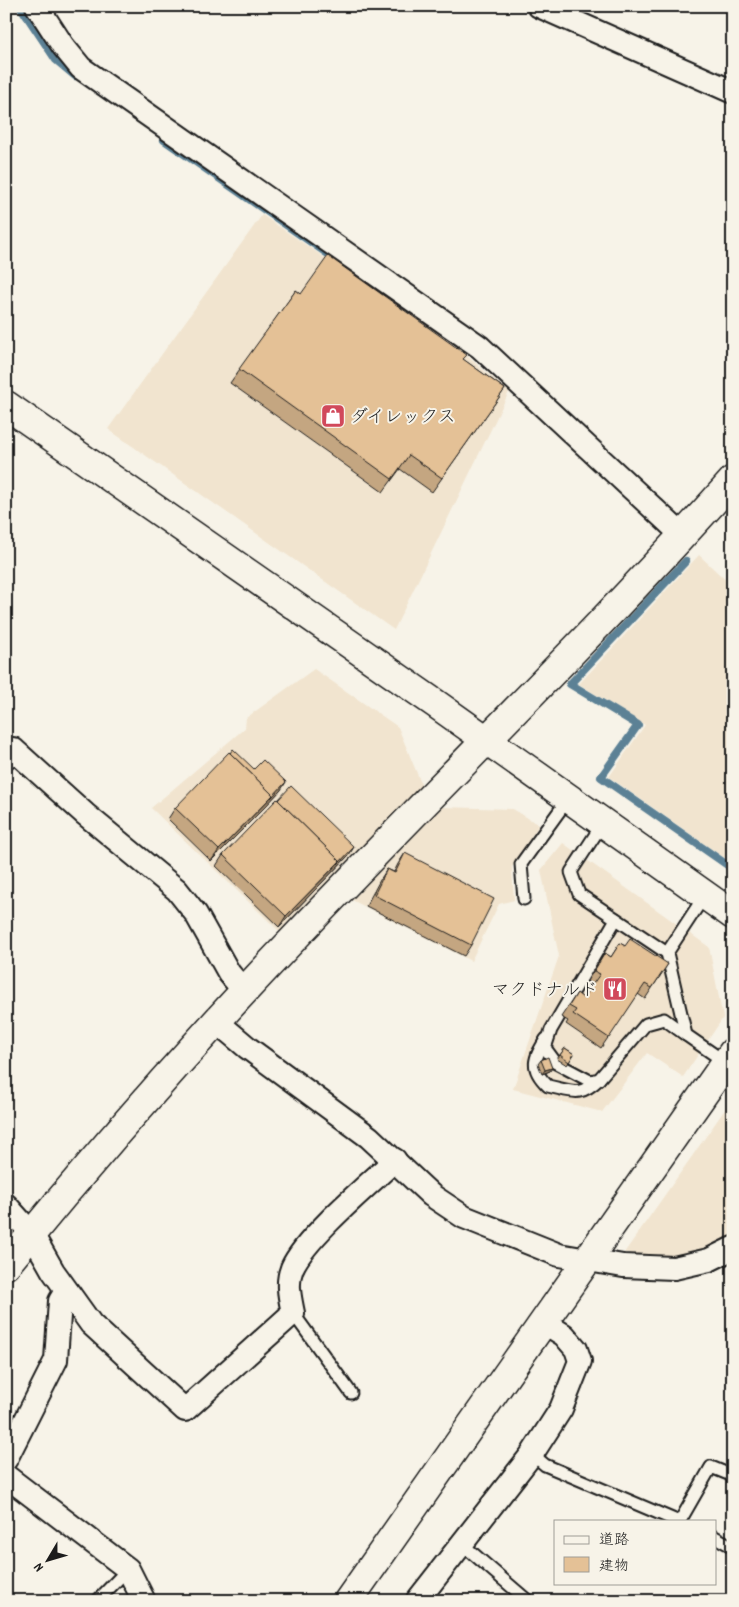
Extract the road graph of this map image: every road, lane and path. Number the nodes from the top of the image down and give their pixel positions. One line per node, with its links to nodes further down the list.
1 (38, 6): 6 (street)
2 (539, 6): 3 (street)
3 (733, 92)
4 (6, 405): 7 (street)
5 (733, 480): 6 (street)
6 (683, 536): 7 (street)
7 (487, 741): 9 (street); 16 (street)
8 (6, 757): 16 (street)
9 (568, 798): 10 (street); 12 (lane)
10 (603, 823): 11 (street); 14 (lane)
11 (705, 895): 13 (street); 15 (lane)
12 (524, 899)
13 (733, 915)
14 (616, 919): 15 (lane); 18 (lane)
15 (667, 953): 19 (lane)
16 (244, 991): 17 (street)
17 (216, 1021): 22 (street); 24 (street)
18 (551, 1030): 21 (lane); 21 (lane)
19 (686, 1035): 20 (lane); 21 (lane)
20 (729, 1057): 26 (street)
21 (599, 1079)
22 (395, 1160): 26 (street); 29 (street)
23 (6, 1205): 24 (street)
24 (32, 1234): 27 (street); 28 (street)
25 (733, 1248): 26 (street)
26 (587, 1261): 30 (street)
27 (6, 1265)
28 (66, 1291): 29 (street); 33 (street)
29 (293, 1313): 31 (lane)
30 (543, 1322): 32 (street); 44 (street)
31 (351, 1393)
32 (532, 1454): 36 (lane); 39 (street)
33 (6, 1459)
34 (6, 1476): 41 (street)
35 (733, 1476): 37 (lane)
36 (676, 1520)
37 (679, 1520)
38 (716, 1538): 40 (lane)
39 (462, 1544): 45 (street); 46 (lane)
40 (733, 1547)
41 (128, 1569): 42 (lane); 43 (street)
42 (97, 1601)
43 (144, 1601)
44 (348, 1601)
45 (417, 1601)
46 (528, 1601)

